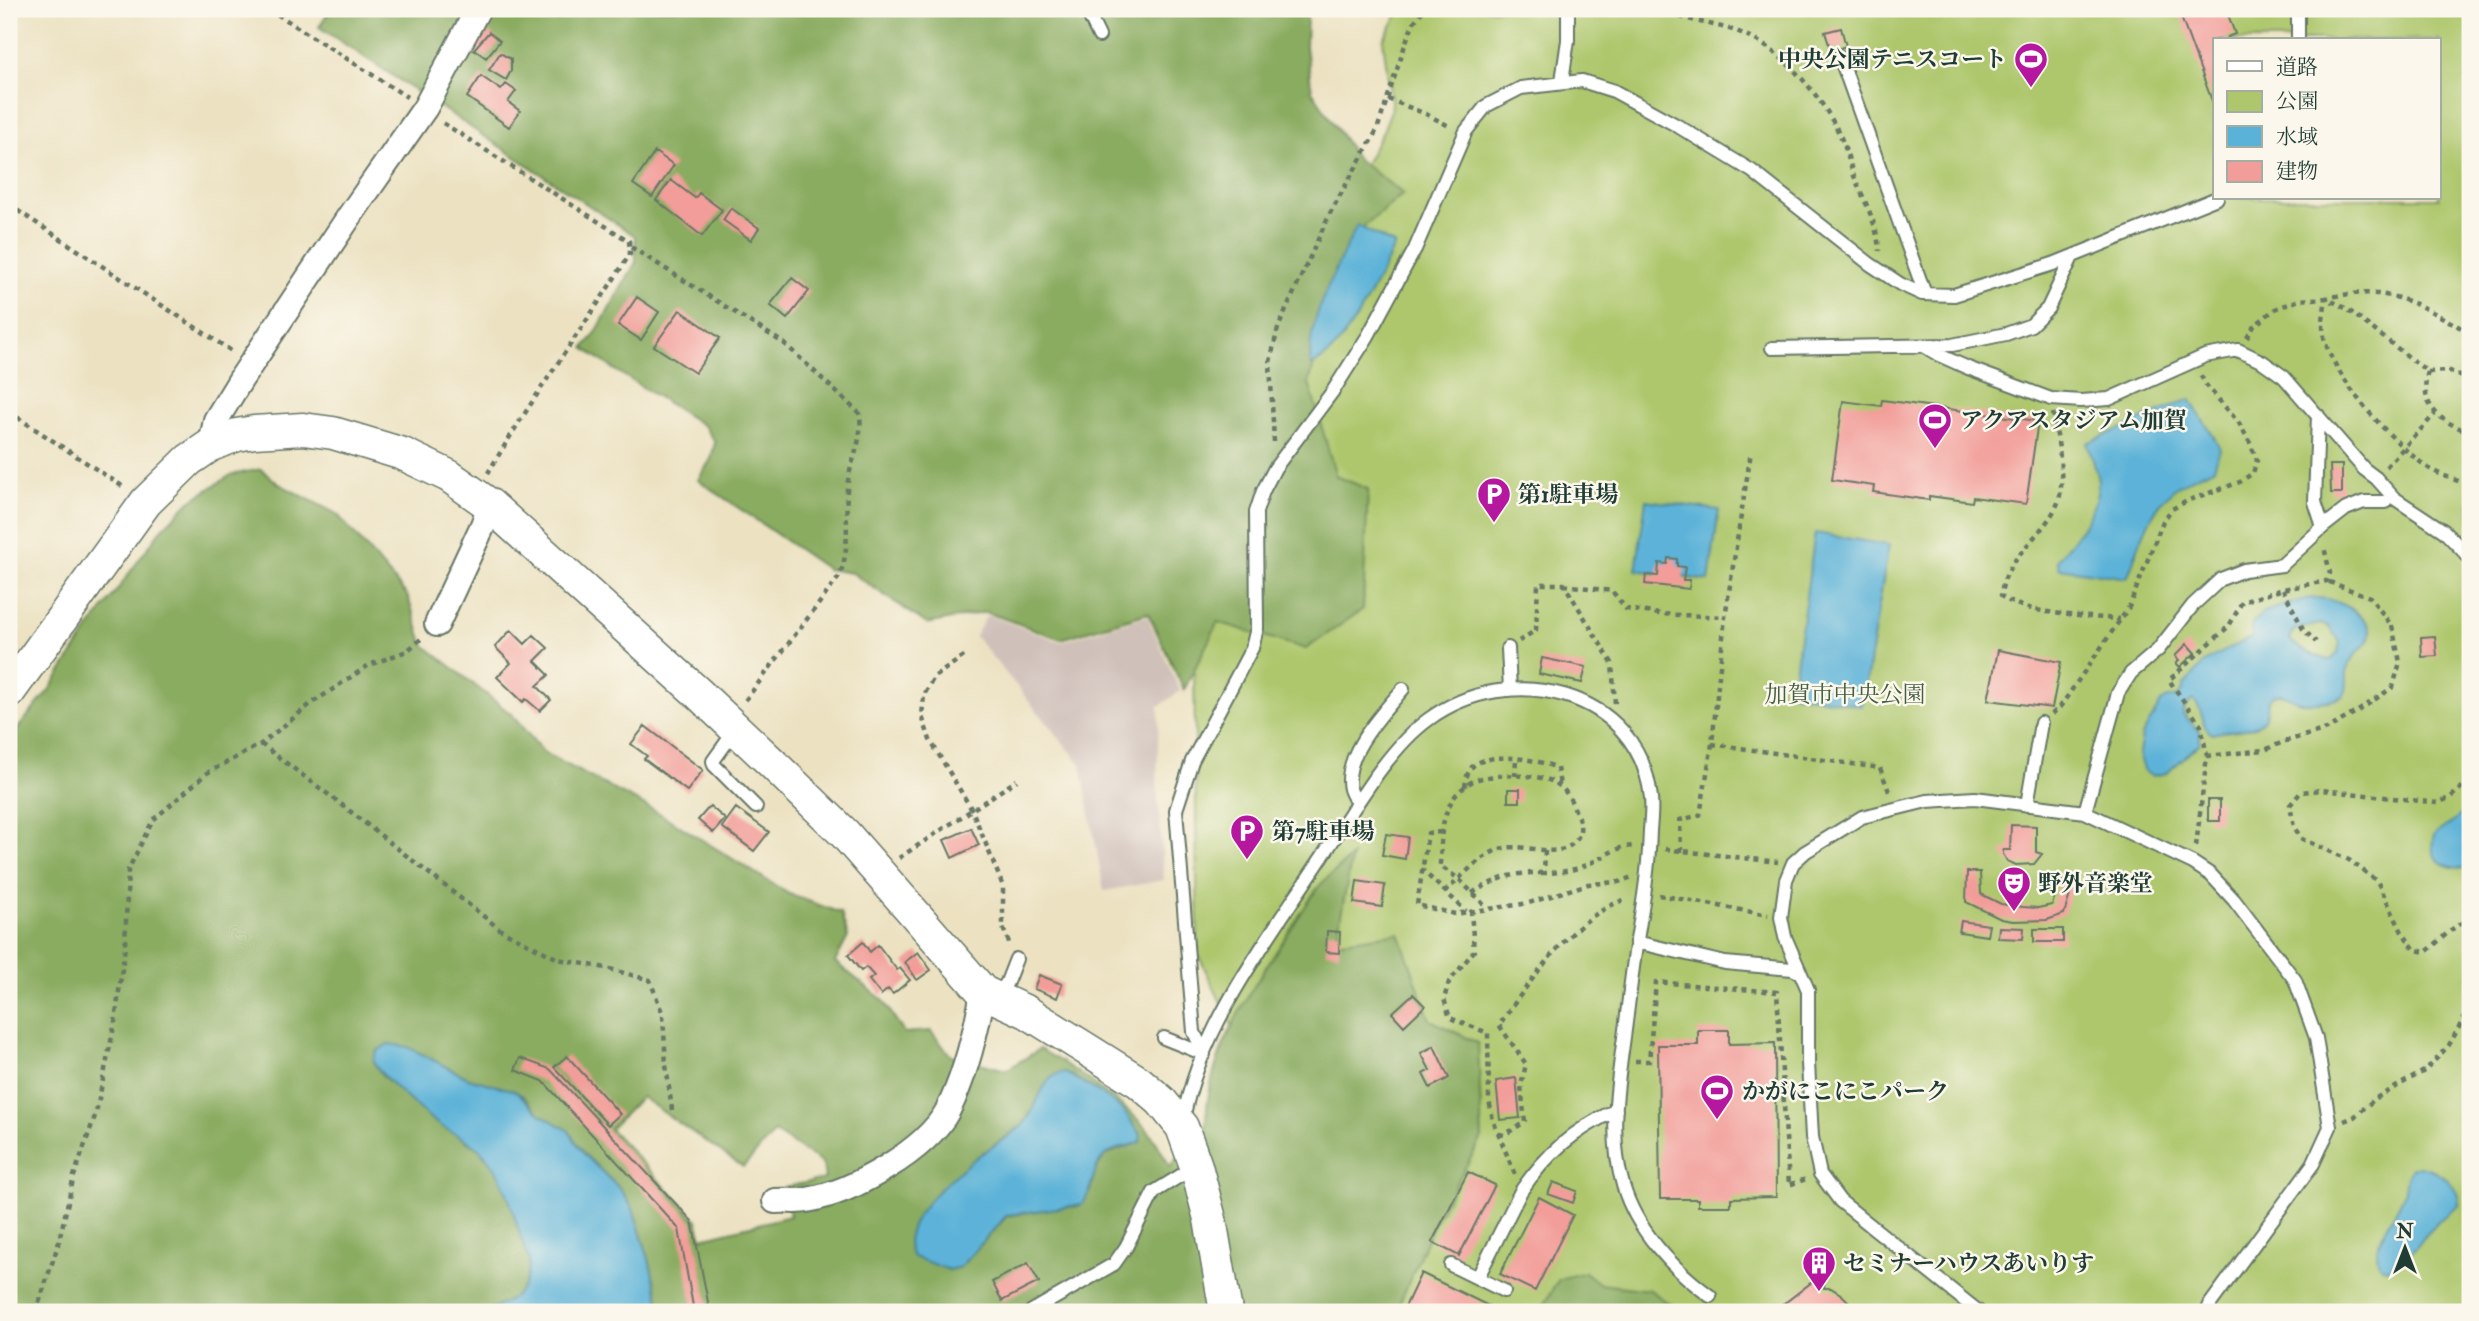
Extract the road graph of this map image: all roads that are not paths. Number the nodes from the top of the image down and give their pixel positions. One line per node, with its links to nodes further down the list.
1 (478, 9): 15 (street)
2 (1568, 9): 8 (lane)
3 (2298, 9): 6 (lane)
4 (1093, 11): 5 (lane)
5 (1099, 36)
6 (2298, 38)
7 (1840, 57): 11 (lane)
8 (1562, 81): 11 (lane); 36 (lane)
9 (2213, 200): 10 (lane)
10 (2072, 257): 11 (lane); 12 (lane)
11 (1925, 294)
12 (1924, 346): 13 (lane); 14 (lane)
13 (1772, 348)
14 (2318, 415): 18 (lane); 19 (lane)
15 (211, 445): 16 (street); 24 (street)
16 (482, 500): 20 (street); 26 (street)
17 (2385, 502): 18 (lane)
18 (2322, 528): 30 (lane)
19 (2470, 558)
20 (437, 624)
21 (1508, 648): 23 (lane)
22 (1403, 689): 27 (lane)
23 (1510, 690): 27 (lane); 31 (lane)
24 (9, 692)
25 (2042, 723): 28 (lane)
26 (732, 725): 29 (lane); 34 (street)
27 (1357, 804): 36 (lane)
28 (2027, 805): 30 (lane); 33 (lane)
29 (756, 807)
30 (2085, 812): 48 (lane)
31 (1636, 942): 33 (lane); 37 (lane)
32 (1016, 958): 34 (lane)
33 (1799, 972): 47 (lane)
34 (990, 995): 38 (street); 40 (street)
35 (1164, 1038): 36 (lane)
36 (1204, 1054): 38 (lane)
37 (1616, 1110): 42 (lane); 44 (lane)
38 (1182, 1127): 39 (street)
39 (1196, 1166): 45 (lane); 46 (street)
40 (775, 1200)
41 (1451, 1265): 42 (lane)
42 (1478, 1278): 43 (lane)
43 (1504, 1291)
44 (1710, 1296)
45 (1032, 1311)
46 (1226, 1312)
47 (1979, 1312)
48 (2207, 1312)

